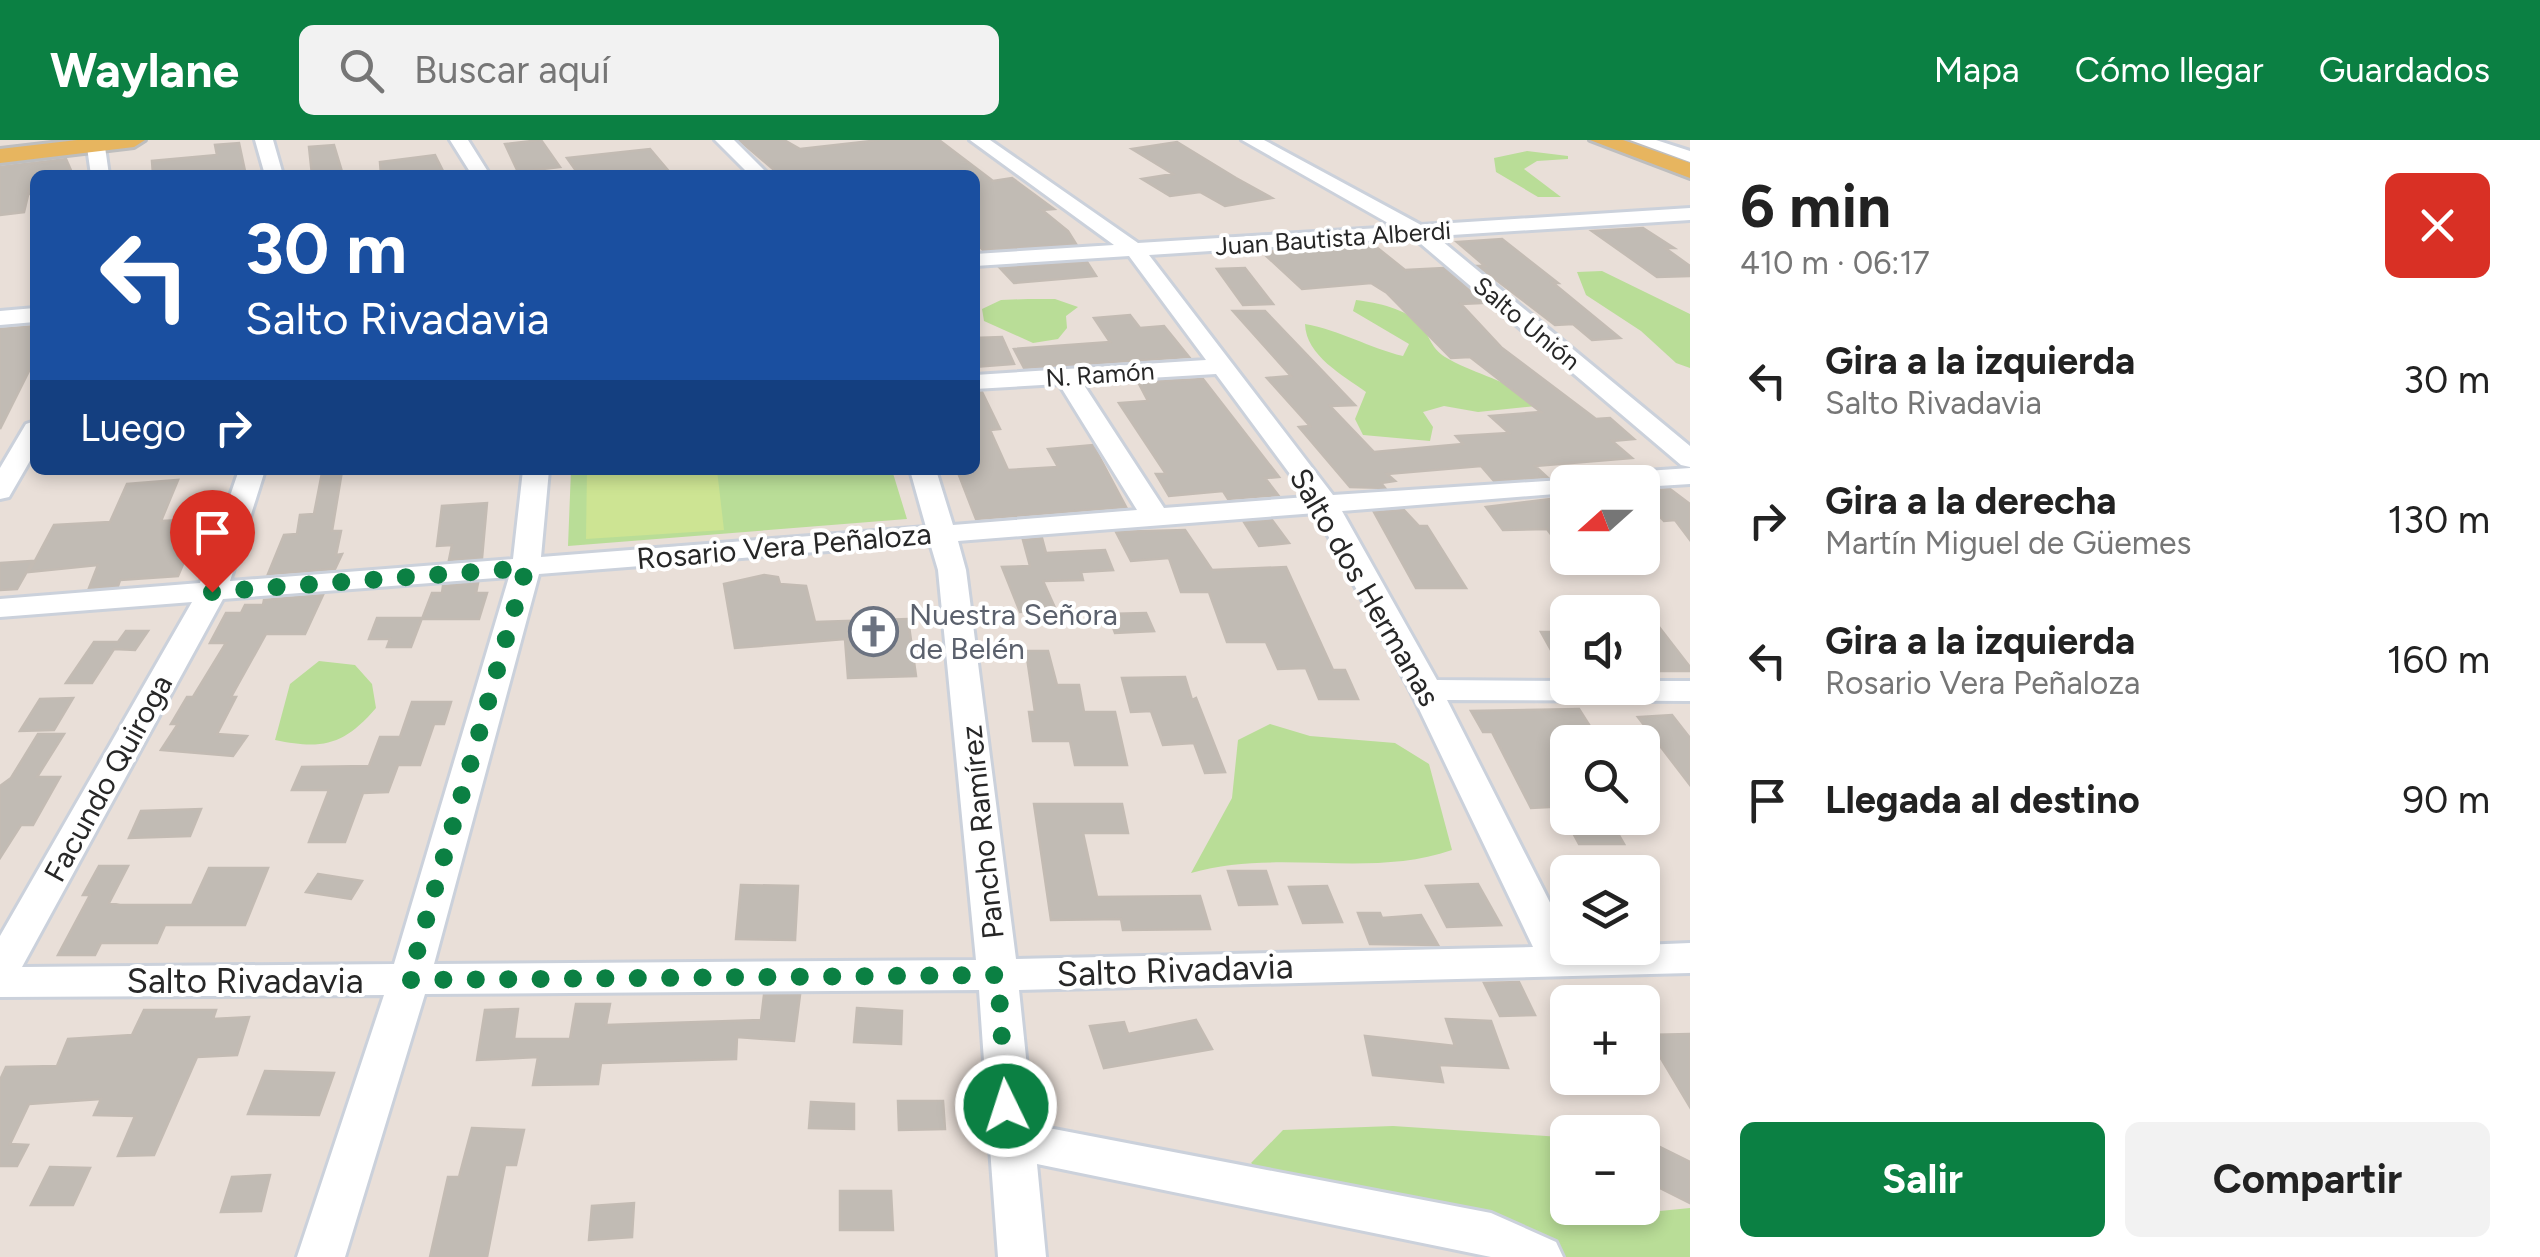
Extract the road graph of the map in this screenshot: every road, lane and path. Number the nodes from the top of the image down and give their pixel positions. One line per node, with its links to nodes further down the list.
1 (134, 140): 9 (main road)
2 (264, 140): 14 (street)
3 (459, 140): 15 (street)
4 (724, 140): 16 (street)
5 (980, 140): 22 (street, Salto dos Hermanas)
6 (1251, 140): 20 (street, Salto Unión)
7 (1601, 140): 17 (main road)
8 (1681, 140): 10 (street)
9 (97, 142): 11 (main road); 13 (street)
10 (1648, 143): 12 (street)
11 (0, 156)
12 (1690, 157)
13 (100, 170)
14 (273, 170)
15 (478, 170)
16 (755, 170)
17 (1690, 171)
18 (1690, 214): 19 (street, Juan Bautista Alberdi)
19 (1663, 216): 20 (street, Juan Bautista Alberdi); 21 (street)
20 (1420, 233): 22 (street, Juan Bautista Alberdi); 30 (street, Salto Unión)
21 (1690, 234)
22 (1136, 251): 23 (street, Juan Bautista Alberdi); 26 (street, Salto dos Hermanas)
23 (980, 260)
24 (30, 315): 25 (street)
25 (0, 318)
26 (1225, 366): 27 (street, N. Ramón); 38 (street, Salto dos Hermanas)
27 (1066, 376): 28 (street, N. Ramón); 39 (street)
28 (980, 382)
29 (30, 439): 37 (street)
30 (1690, 459)
31 (250, 475): 42 (street, Facundo Quiroga)
32 (535, 475): 41 (street)
33 (925, 475): 40 (street, Pancho Ramírez)
34 (1690, 476): 35 (street)
35 (1660, 478)
36 (1550, 486): 38 (street, Rosario Vera Peñaloza)
37 (0, 491)
38 (1324, 502): 39 (street, Rosario Vera Peñaloza); 44 (street, Salto dos Hermanas)
39 (1154, 515): 40 (street, Rosario Vera Peñaloza)
40 (944, 533): 41 (street, Rosario Vera Peñaloza); 51 (street, Pancho Ramírez)
41 (526, 568): 42 (street, Rosario Vera Peñaloza); 52 (street)
42 (212, 592): 43 (street, Rosario Vera Peñaloza); 50 (street, Facundo Quiroga)
43 (0, 608)
44 (1426, 690): 45 (street); 46 (street, Salto dos Hermanas)
45 (1690, 690)
46 (1550, 942)
47 (1660, 958): 48 (street, Salto Rivadavia)
48 (1690, 958)
49 (1550, 960): 51 (street, Salto Rivadavia)
50 (0, 971)
51 (998, 975): 52 (street, Salto Rivadavia); 54 (street, Pancho Ramírez)
52 (409, 980): 53 (street, Salto Rivadavia); 55 (street)
53 (0, 982)
54 (1008, 1139): 56 (street, Pancho Ramírez); 57 (street)
55 (321, 1257)
56 (1022, 1257)
57 (1539, 1257)

